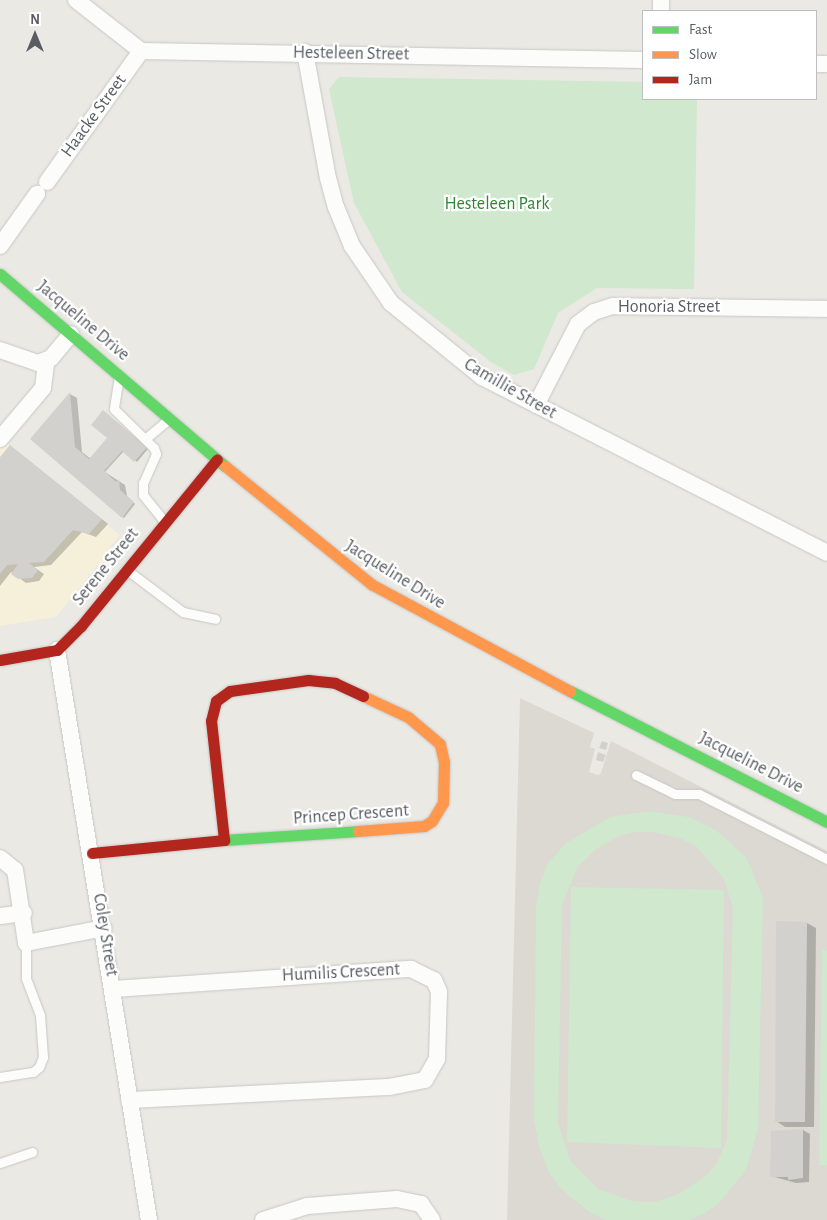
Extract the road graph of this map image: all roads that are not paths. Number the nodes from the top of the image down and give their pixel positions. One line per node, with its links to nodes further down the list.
1 (76, 0): 2 (street)
2 (140, 51): 3 (street, Hesteleen Street); 5 (street, Haacke Street)
3 (305, 52): 4 (street, Hesteleen Street); 14 (street, Camillie Street)
4 (642, 60)
5 (47, 182)
6 (37, 194): 7 (street)
7 (0, 246)
8 (0, 274): 10 (street, Jacqueline Drive)
9 (827, 309): 14 (street, Honoria Street)
10 (71, 334): 12 (street); 13 (street, Jacqueline Drive)
11 (0, 350): 12 (street)
12 (46, 362): 17 (street)
13 (119, 374): 15 (street, Jacqueline Drive); 16 (lane)
14 (536, 405): 20 (street, Camillie Street)
15 (170, 418): 16 (lane); 18 (street, Jacqueline Drive)
16 (146, 439): 19 (lane)
17 (0, 440)
18 (216, 459): 19 (street, Serene Street); 26 (street, Jacqueline Drive)
19 (165, 522): 21 (street, Serene Street)
20 (827, 553)
21 (126, 570): 22 (lane); 23 (street, Serene Street)
22 (215, 619)
23 (57, 650): 24 (street); 28 (street, Coley Street)
24 (0, 660)
25 (636, 775): 30 (lane)
26 (827, 822)
27 (224, 840): 27 (street, Princep Crescent); 28 (street, Princep Crescent)
28 (92, 853): 33 (street, Coley Street)
29 (0, 858): 31 (street)
30 (827, 859)
31 (24, 912): 32 (street); 34 (street)
32 (0, 916)
33 (104, 928): 34 (street); 35 (street, Coley Street)
34 (26, 943): 36 (lane)
35 (114, 989): 37 (street, Coley Street); 37 (street, Humilis Crescent)
36 (0, 1077)
37 (130, 1100): 40 (street, Coley Street)
38 (32, 1152): 39 (lane)
39 (0, 1163)
40 (149, 1220)
41 (262, 1220): 42 (street)
42 (432, 1220)

